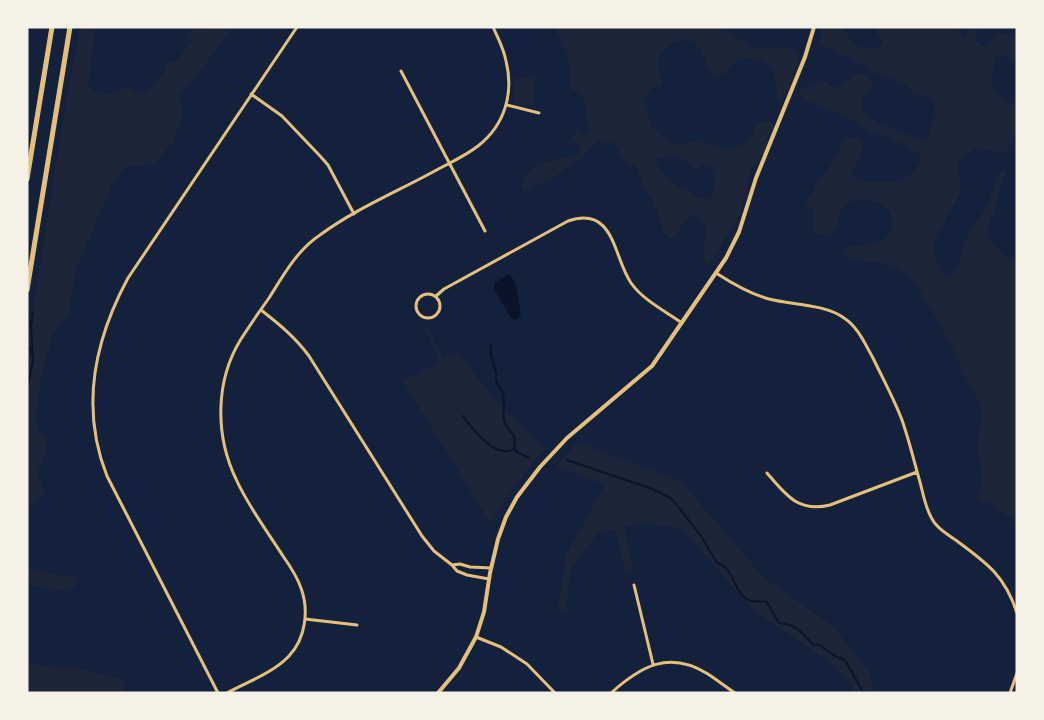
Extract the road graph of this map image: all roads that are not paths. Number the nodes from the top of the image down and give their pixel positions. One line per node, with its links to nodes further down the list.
1 (52, 27): 11 (highway)
2 (70, 27): 15 (highway)
3 (297, 27): 7 (street)
4 (493, 27): 8 (street)
5 (814, 27): 14 (street)
6 (401, 71): 10 (street)
7 (251, 94): 12 (street); 31 (street)
8 (507, 105): 9 (street); 10 (street)
9 (539, 113)
10 (449, 163): 12 (street); 13 (street)
11 (27, 179)
12 (354, 214): 17 (street)
13 (485, 231)
14 (717, 273): 18 (street); 19 (street)
15 (27, 290)
16 (436, 296): 16 (street); 18 (street)
17 (261, 310): 21 (street); 26 (street)
18 (682, 323): 22 (street)
19 (917, 472): 20 (street); 25 (street)
20 (767, 473)
21 (452, 565): 22 (street); 23 (street)
22 (491, 568): 23 (street)
23 (489, 579): 28 (street)
24 (634, 585): 29 (street)
25 (1017, 613)
26 (305, 619): 27 (street); 32 (street)
27 (357, 625)
28 (476, 637): 33 (street); 34 (street)
29 (653, 664): 35 (street); 36 (street)
30 (1017, 673): 37 (street)
31 (218, 693)
32 (227, 693)
33 (438, 693)
34 (555, 693)
35 (611, 693)
36 (735, 693)
37 (1010, 693)

